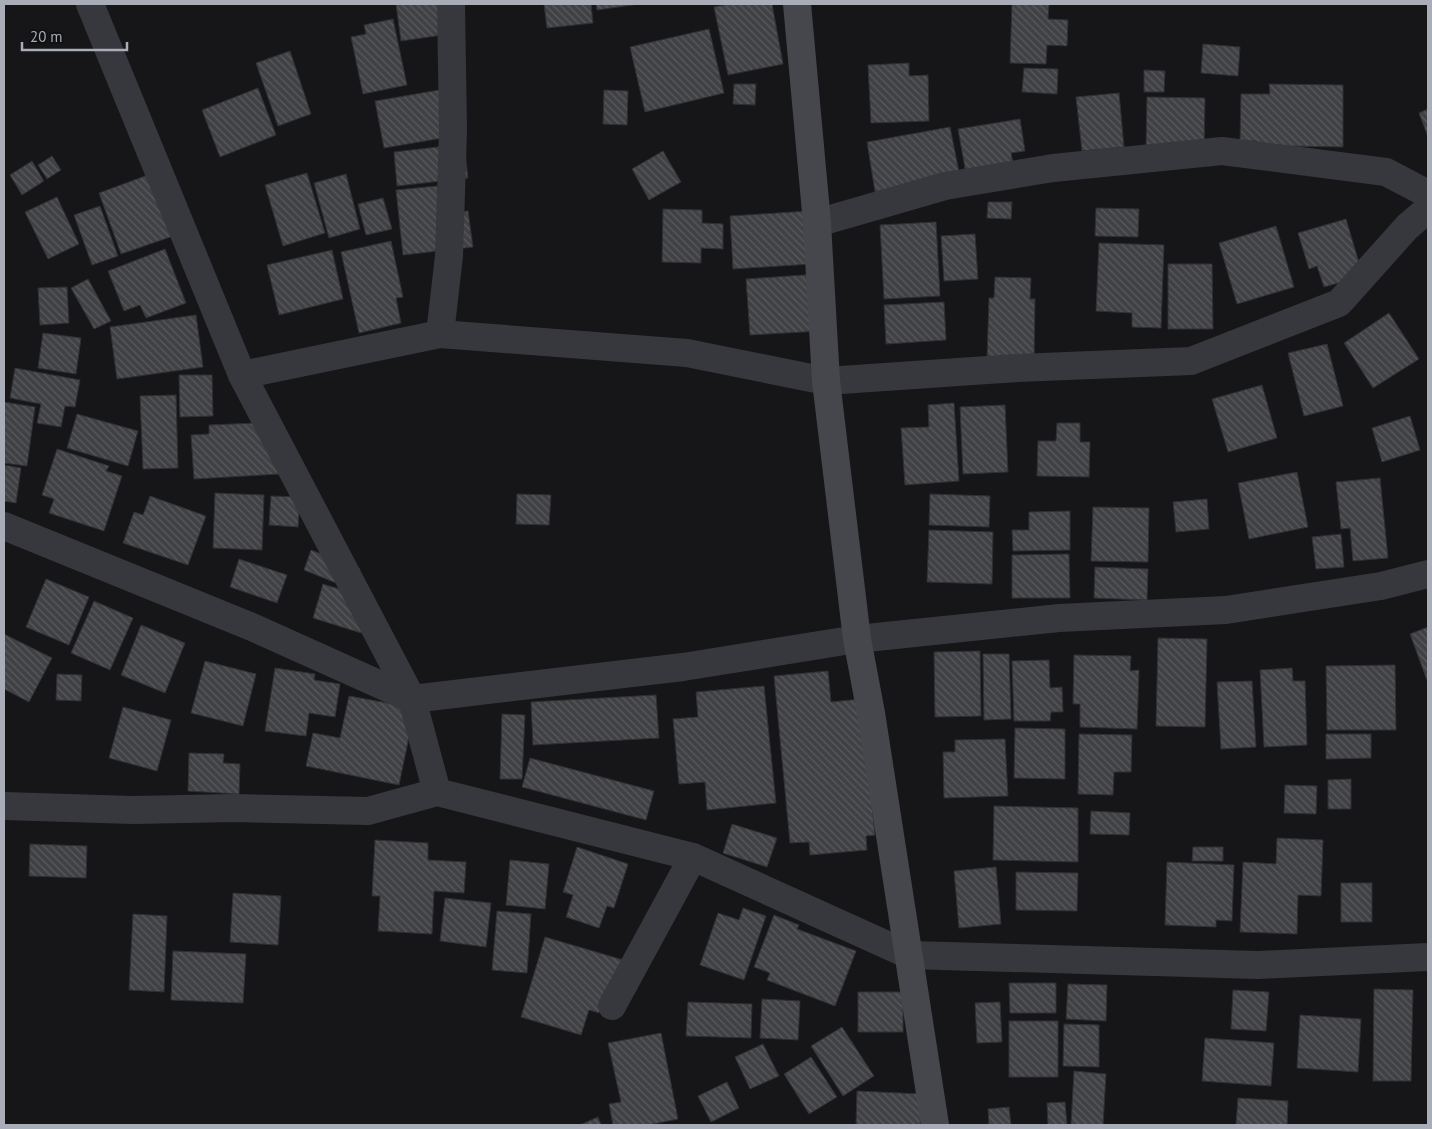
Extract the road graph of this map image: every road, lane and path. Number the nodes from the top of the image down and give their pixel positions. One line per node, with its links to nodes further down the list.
1 (90, 4): 8 (street)
2 (451, 4): 7 (street)
3 (797, 4): 6 (street)
4 (1428, 194): 6 (street)
5 (1428, 209): 9 (street)
6 (817, 223): 9 (street)
7 (440, 334): 8 (street); 9 (street)
8 (242, 375): 13 (street)
9 (826, 381): 12 (street)
10 (4, 526): 13 (street)
11 (1428, 574): 12 (street)
12 (858, 639): 13 (street); 17 (street)
13 (412, 700): 14 (street)
14 (437, 792): 15 (street); 16 (street)
15 (4, 806)
16 (693, 857): 17 (street); 19 (street)
17 (909, 955): 18 (street); 20 (street)
18 (1428, 957)
19 (612, 1006)
20 (935, 1125)

